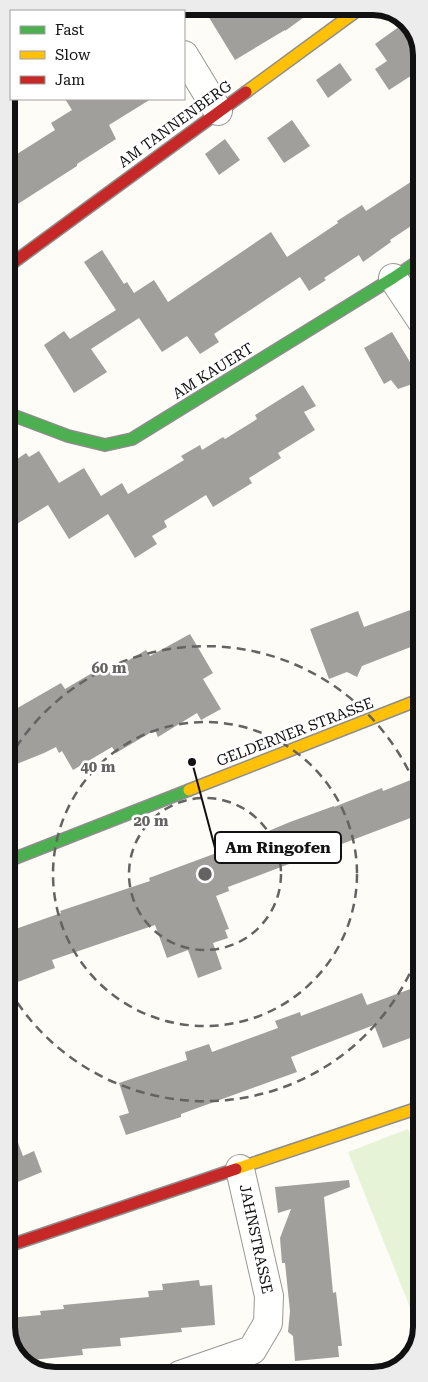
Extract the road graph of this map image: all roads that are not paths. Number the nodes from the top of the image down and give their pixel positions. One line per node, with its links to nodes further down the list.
1 (351, 15): 3 (street, AM TANNENBERG)
2 (185, 57): 3 (street)
3 (218, 111): 4 (street, AM TANNENBERG)
4 (15, 261)
5 (413, 265): 6 (street, AM KAUERT)
6 (394, 278): 7 (street); 8 (street, AM KAUERT)
7 (413, 309)
8 (15, 416)
9 (413, 702): 10 (street, GELDERNER STRASSE)
10 (15, 859)
11 (413, 1111): 12 (street, JAHNSTRASSE)
12 (240, 1169): 13 (street, JAHNSTRASSE); 14 (street, JAHNSTRASSE)
13 (15, 1244)
14 (203, 1367)

